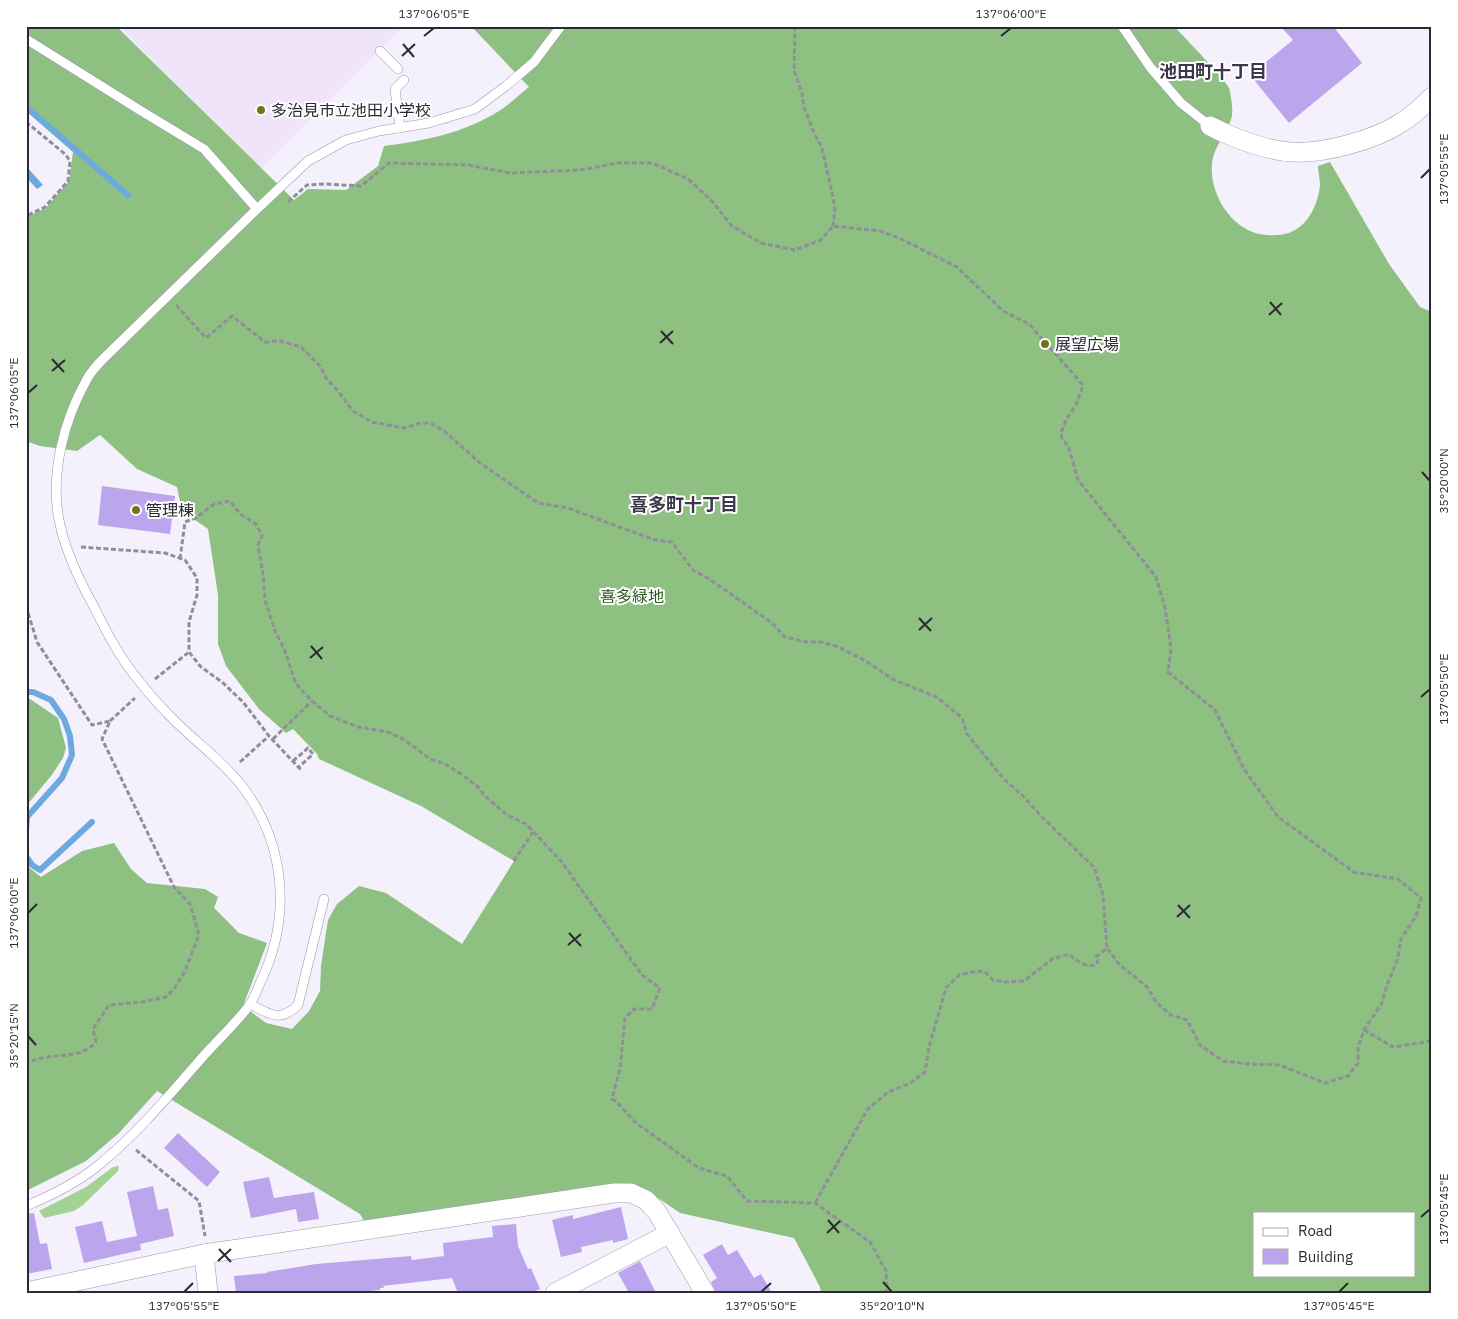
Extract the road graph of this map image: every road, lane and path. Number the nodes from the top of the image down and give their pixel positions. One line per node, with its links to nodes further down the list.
1 (561, 26): 11 (lane)
2 (796, 26): 15 (path)
3 (1122, 26): 10 (lane)
4 (26, 38): 13 (lane)
5 (380, 51): 6 (lane)
6 (398, 69)
7 (404, 80): 11 (lane)
8 (1432, 98): 10 (street)
9 (26, 122): 14 (path)
10 (1210, 126)
11 (400, 128): 13 (lane)
12 (281, 208): 15 (path)
13 (256, 209): 17 (lane)
14 (26, 216)
15 (834, 226): 34 (path)
16 (176, 305): 32 (path)
17 (68, 551): 18 (path); 33 (lane)
18 (180, 559): 20 (path); 23 (path)
19 (26, 606): 24 (path)
20 (189, 652): 21 (path); 25 (path)
21 (155, 680)
22 (135, 698): 24 (path)
23 (312, 702): 26 (path); 29 (path)
24 (110, 721): 36 (path)
25 (269, 736): 26 (path); 28 (path)
26 (273, 740): 27 (path)
27 (293, 761): 27 (path)
28 (239, 763)
29 (533, 832): 30 (path); 38 (path)
30 (514, 861)
31 (324, 899): 33 (lane)
32 (1107, 948): 34 (path); 38 (path)
33 (250, 1004): 37 (lane)
34 (1364, 1030): 35 (path)
35 (1432, 1041)
36 (26, 1063)
37 (125, 1142): 39 (lane); 41 (path)
38 (815, 1203): 46 (path)
39 (26, 1206)
40 (670, 1233): 41 (street); 44 (street); 45 (street)
41 (204, 1254): 42 (street); 43 (street)
42 (26, 1292)
43 (208, 1293)
44 (555, 1293)
45 (705, 1293)
46 (885, 1293)

